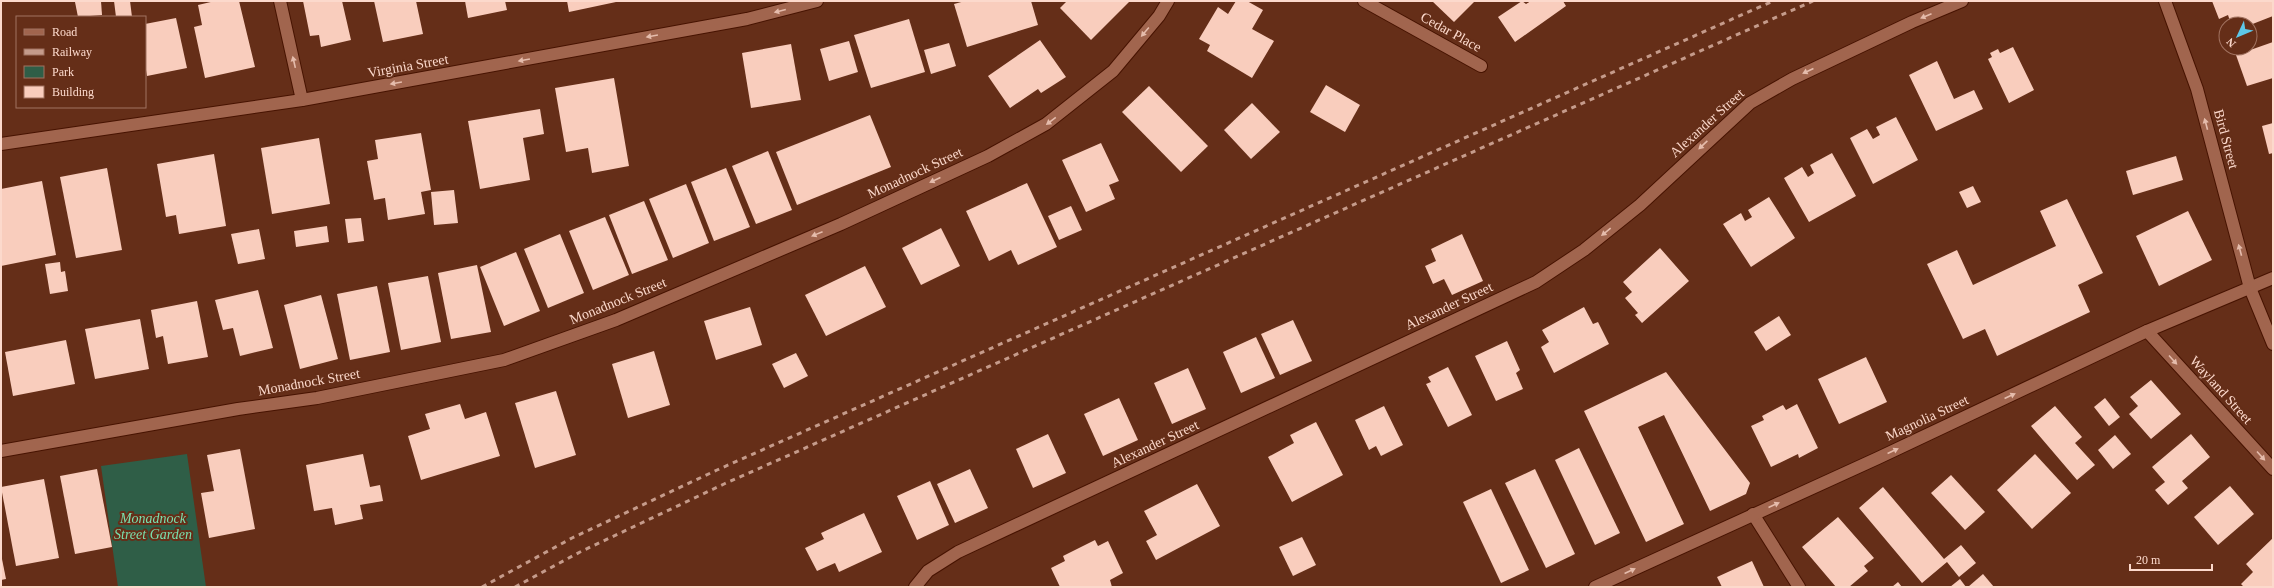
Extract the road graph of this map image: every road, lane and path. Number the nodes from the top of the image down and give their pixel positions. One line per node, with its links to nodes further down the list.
1 (280, 1): 8 (street, one-way to 1)
2 (817, 1): 8 (street, Virginia Street, one-way to 8)
3 (1168, 1): 14 (street, Monadnock Street, one-way to 14)
4 (1364, 1): 7 (street, Cedar Place)
5 (1962, 1): 17 (street, Alexander Street, one-way to 17)
6 (2165, 1): 11 (street, Bird Street, one-way to 6)
7 (1481, 66)
8 (302, 100): 9 (street, Virginia Street)
9 (1, 144)
10 (2273, 278): 11 (street, Magnolia Street)
11 (2250, 288): 12 (street, Magnolia Street); 13 (street, Bird Street)
12 (2147, 331): 15 (street, Wayland Street, one-way to 15); 16 (street, Magnolia Street, one-way to 12)
13 (2273, 344)
14 (1, 451)
15 (2273, 469)
16 (1753, 514): 18 (street, Magnolia Street, one-way to 16); 19 (street)
17 (915, 587)
18 (1595, 587)
19 (1799, 587)

